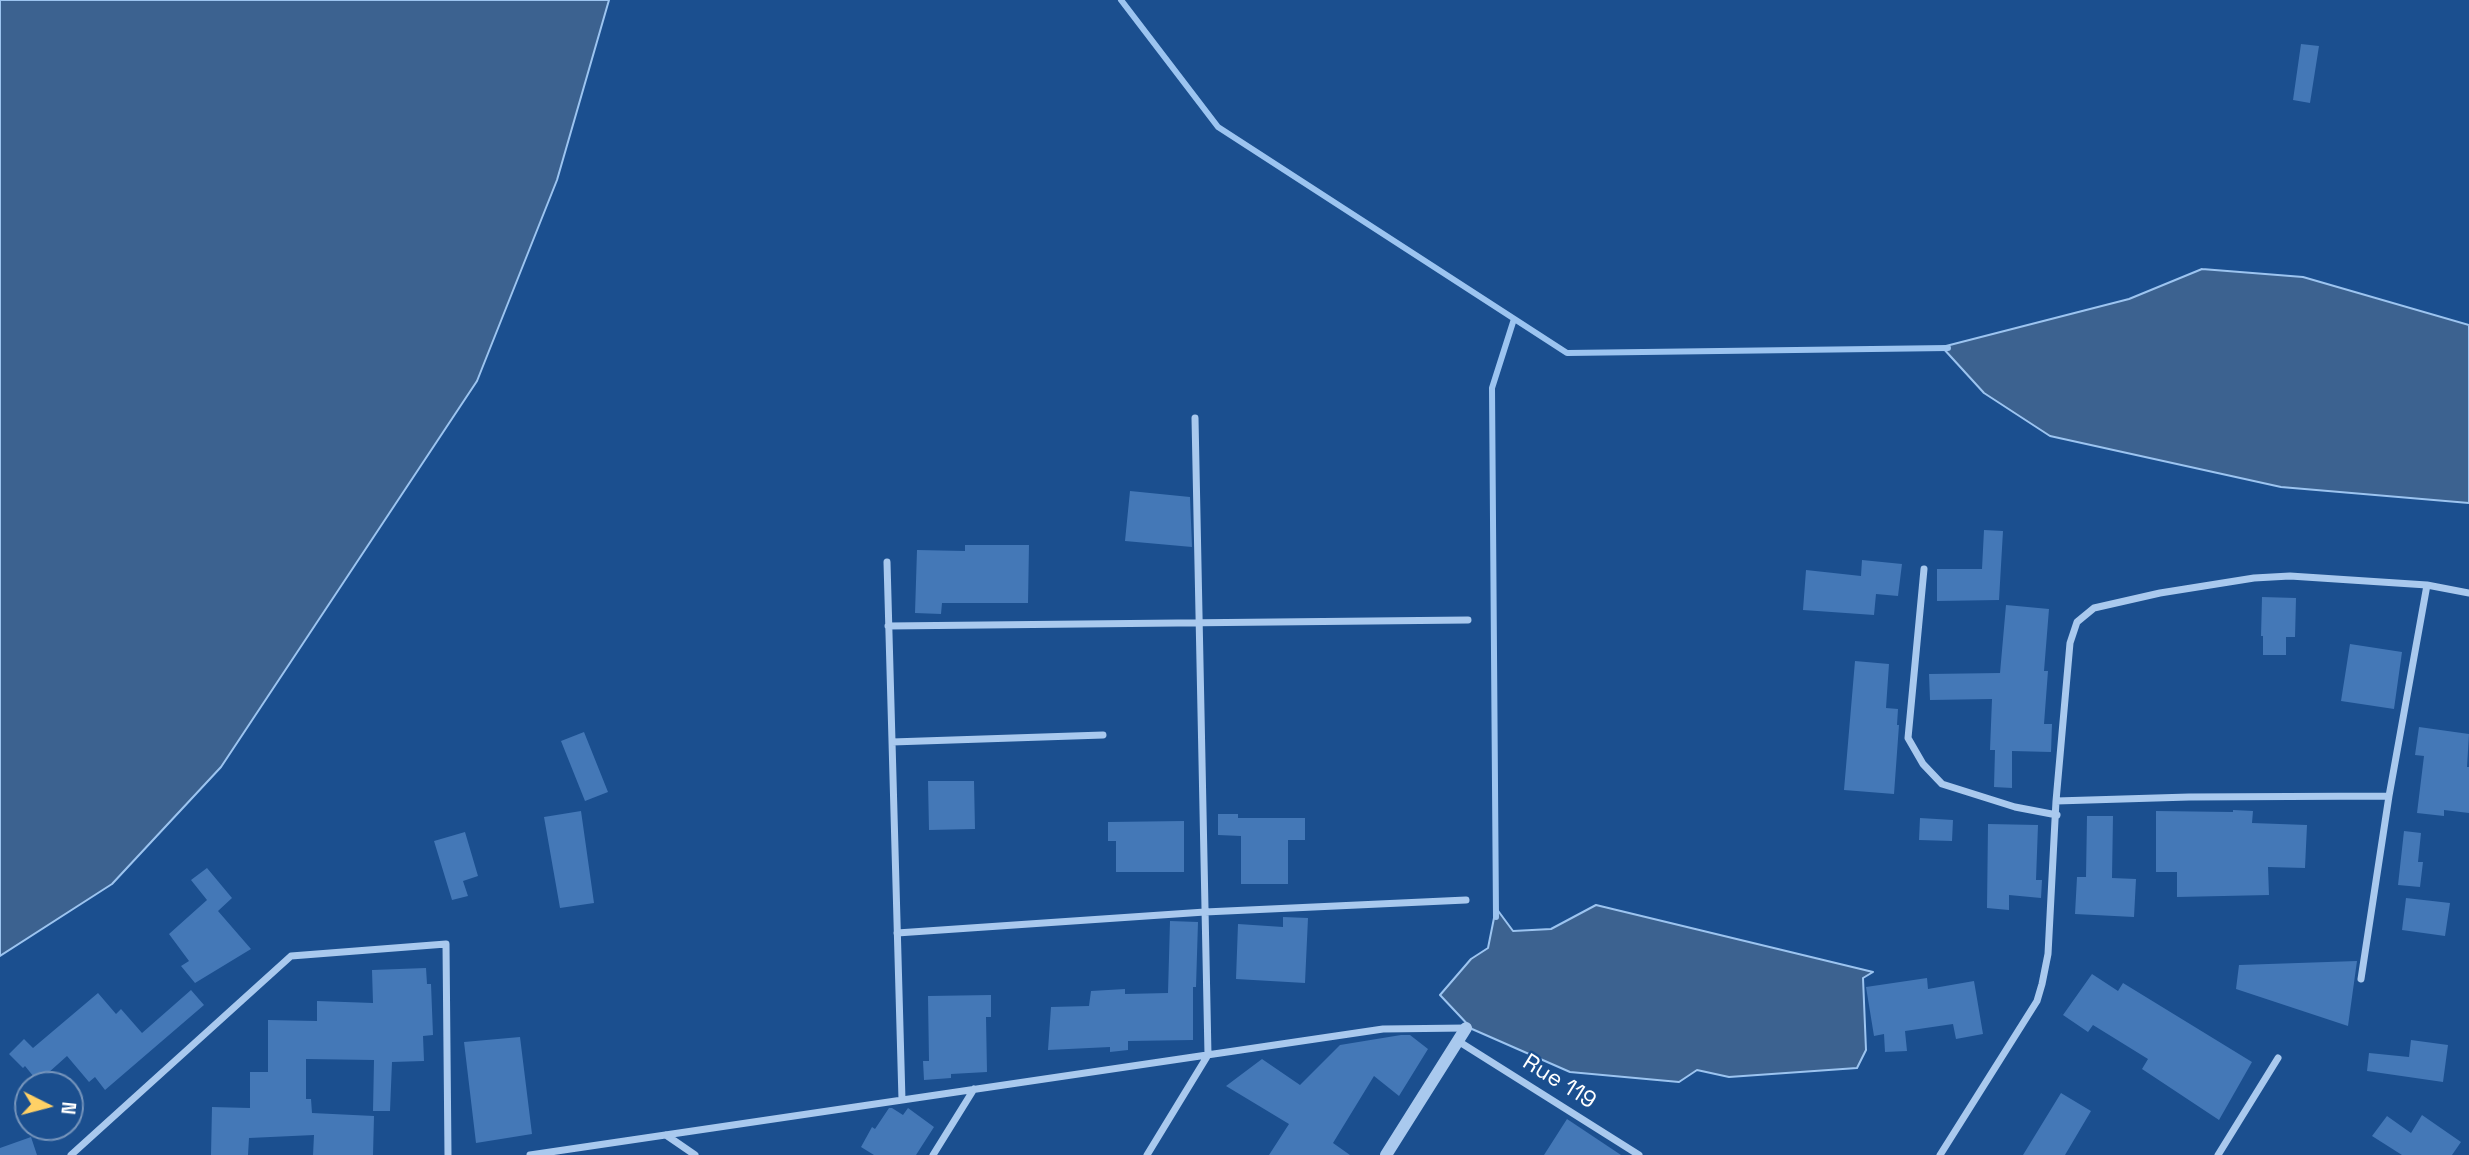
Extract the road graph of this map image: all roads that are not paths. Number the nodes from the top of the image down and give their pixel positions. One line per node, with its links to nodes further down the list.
1 (1195, 418): 7 (street)
2 (887, 562): 8 (street)
3 (1924, 569): 13 (street)
4 (2427, 585): 5 (street); 11 (street); 12 (street)
5 (2469, 593)
6 (1468, 620): 7 (street)
7 (1199, 623): 8 (street); 15 (street)
8 (888, 626): 10 (street)
9 (1103, 734): 10 (street)
10 (892, 743): 16 (street)
11 (2389, 796): 12 (street); 17 (street)
12 (2056, 801): 13 (street)
13 (2057, 815): 33 (street)
14 (1466, 900): 15 (street)
15 (1205, 912): 16 (street); 20 (street)
16 (897, 933): 23 (street)
17 (2361, 979)
18 (1466, 1028): 19 (street); 20 (street)
19 (1458, 1041): 31 (street); 32 (street, Rue 119)
20 (1208, 1055): 22 (street); 30 (street)
21 (2278, 1058): 34 (street)
22 (974, 1089): 23 (street); 29 (street)
23 (902, 1100): 24 (street)
24 (666, 1135): 27 (street); 28 (street)
25 (71, 1155): 26 (street)
26 (448, 1155)
27 (530, 1155)
28 (695, 1155)
29 (933, 1155)
30 (1147, 1155)
31 (1386, 1155)
32 (1639, 1155)
33 (1940, 1155)
34 (2218, 1155)

